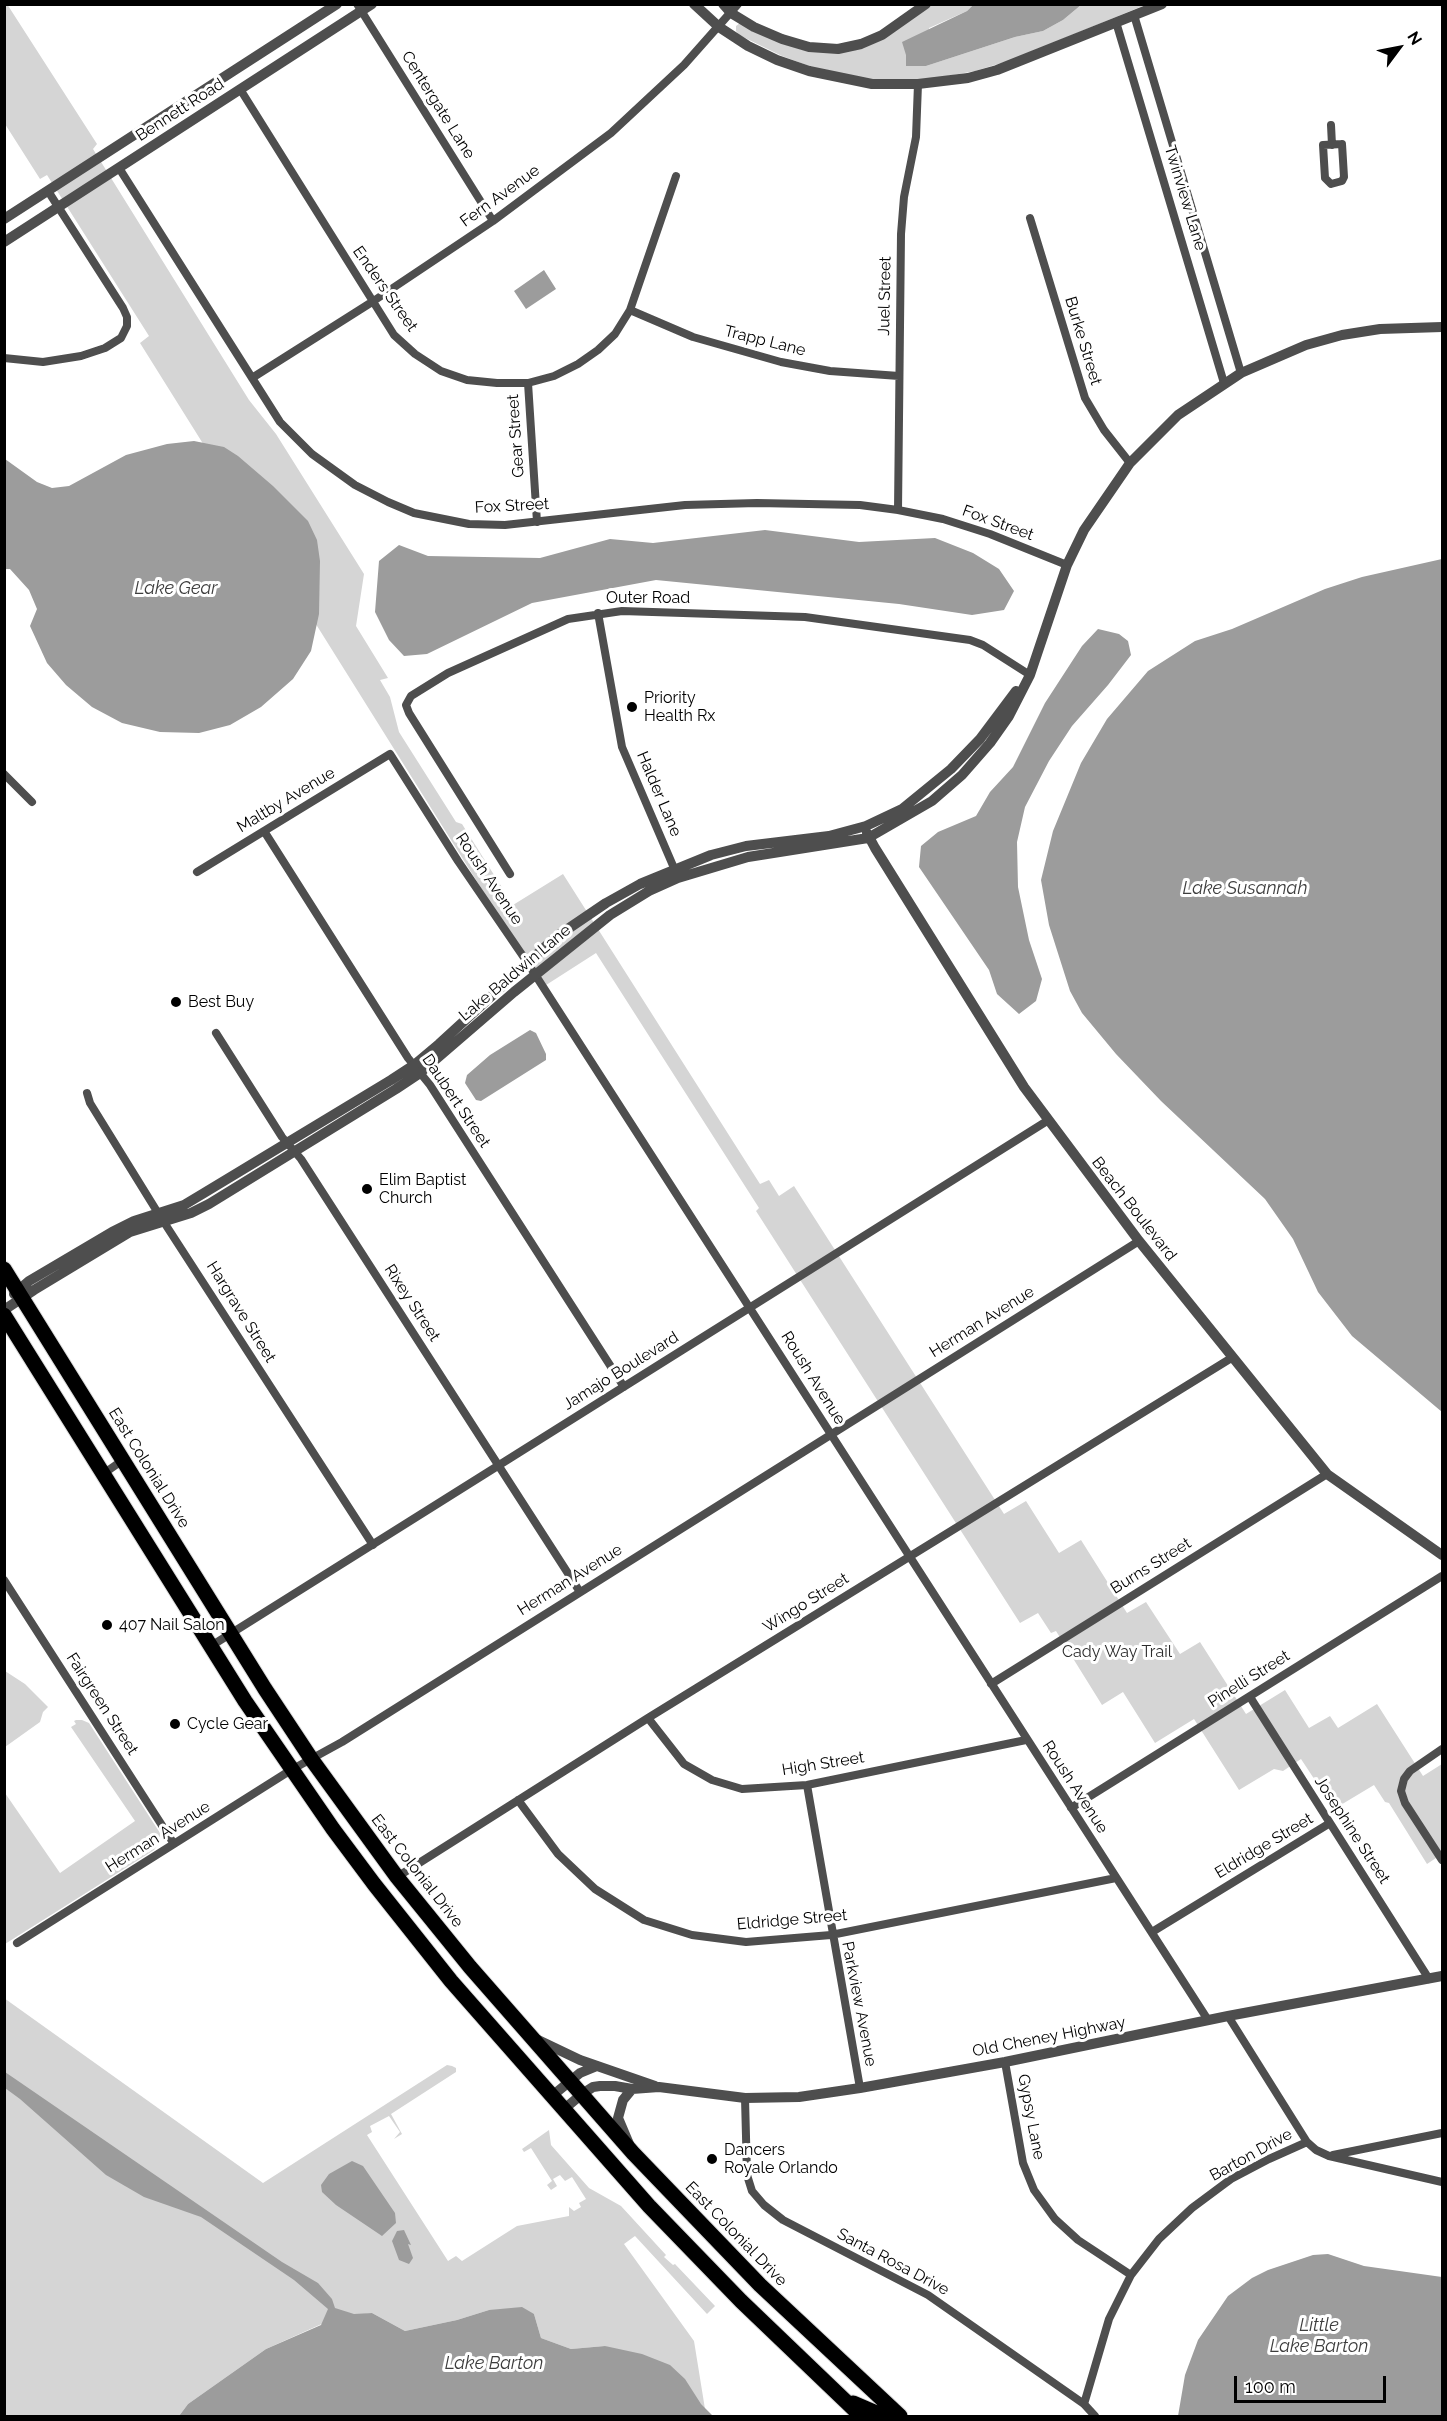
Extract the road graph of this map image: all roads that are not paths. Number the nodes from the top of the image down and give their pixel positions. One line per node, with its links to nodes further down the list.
1 (337, 4): 17 (street, Bennett Road)
2 (372, 4): 7 (street, Bennett Road)
3 (694, 4): 10 (street)
4 (926, 4): 6 (street)
5 (1162, 4): 8 (street)
6 (731, 7): 10 (street, Fern Avenue)
7 (359, 8): 12 (street, Bennett Road); 21 (street, Centergate Lane)
8 (1134, 15): 9 (street); 27 (street, Twinview Lane)
9 (1116, 22): 11 (street); 31 (street, Twinview Lane)
10 (719, 27): 11 (street); 21 (street, Fern Avenue)
11 (918, 84): 28 (street, Juel Street)
12 (240, 89): 15 (street, Bennett Road); 23 (street, Enders Street)
13 (1331, 125): 14 (street)
14 (1332, 145): 14 (street)
15 (119, 168): 18 (street, Bennett Road); 29 (street, Fox Street)
16 (676, 176): 24 (street, Enders Street)
17 (48, 191): 18 (street); 20 (street, Bennett Road)
18 (58, 207): 22 (street, Bennett Road); 26 (street)
19 (1030, 218): 32 (street, Burke Street)
20 (4, 219)
21 (493, 220): 23 (street, Fern Avenue)
22 (4, 242)
23 (372, 303): 29 (street, Fern Avenue); 30 (street, Enders Street)
24 (630, 310): 28 (street, Trapp Lane); 30 (street, Enders Street)
25 (1443, 327): 27 (street, Lake Baldwin Lane)
26 (4, 358)
27 (1241, 373): 31 (street, Lake Baldwin Lane)
28 (899, 376): 33 (street, Juel Street)
29 (252, 378): 34 (street, Fox Street)
30 (528, 383): 34 (street, Gear Street)
31 (1224, 383): 32 (street, Lake Baldwin Lane)
32 (1130, 463): 35 (street, Lake Baldwin Lane)
33 (898, 510): 34 (street, Fox Street); 35 (street, Fox Street)
34 (537, 522)
35 (1067, 565): 37 (street, Lake Baldwin Lane)
36 (598, 613): 37 (street, Outer Road); 44 (street, Halder Lane); 45 (street, Outer Road)
37 (1030, 675): 42 (street, Lake Baldwin Lane)
38 (390, 754): 41 (street, Maltby Avenue); 46 (street, Roush Avenue)
39 (4, 774): 40 (street)
40 (32, 802)
41 (264, 831): 43 (street, Maltby Avenue); 49 (street, Daubert Street)
42 (867, 832): 44 (street, Lake Baldwin Lane); 51 (street, Beach Boulevard)
43 (197, 872)
44 (676, 873): 46 (street, Lake Baldwin Lane); 47 (street, Lake Baldwin Lane)
45 (510, 874)
46 (527, 962): 47 (street, Roush Avenue); 49 (street, Lake Baldwin Lane)
47 (535, 975): 49 (street, Lake Baldwin Lane); 57 (street, Roush Avenue)
48 (216, 1033): 52 (street, Rixey Street)
49 (417, 1069): 52 (street, Lake Baldwin Lane); 61 (street, Daubert Street)
50 (87, 1093): 53 (street, Hargrave Street)
51 (1047, 1121): 54 (street, Beach Boulevard); 57 (street, Jamajo Boulevard)
52 (291, 1148): 53 (street, Lake Baldwin Lane); 64 (street, Rixey Street)
53 (161, 1217): 56 (street, Lake Baldwin Lane); 67 (street, Hargrave Street)
54 (1139, 1241): 60 (street, Beach Boulevard); 62 (street, Herman Avenue)
55 (4, 1269): 56 (highway, East Colonial Drive)
56 (20, 1294): 58 (street, Lake Baldwin Lane); 63 (highway, East Colonial Drive)
57 (750, 1307): 61 (street, Jamajo Boulevard); 62 (street, Roush Avenue)
58 (4, 1309)
59 (4, 1315): 65 (highway)
60 (1233, 1357): 66 (street, Beach Boulevard); 69 (street, Wingo Street)
61 (624, 1386): 64 (street, Jamajo Boulevard)
62 (831, 1434): 69 (street, Roush Avenue); 72 (street, Herman Avenue)
63 (123, 1460): 65 (street); 73 (highway, East Colonial Drive)
64 (498, 1466): 67 (street, Jamajo Boulevard); 72 (street, Rixey Street)
65 (103, 1474): 74 (highway)
66 (1327, 1474): 68 (street, Beach Boulevard); 75 (street, Burns Street)
67 (373, 1545): 73 (street, Jamajo Boulevard)
68 (1443, 1555)
69 (910, 1557): 75 (street, Roush Avenue); 77 (street, Wingo Street)
70 (1443, 1576): 76 (street, Pinelli Street)
71 (4, 1580): 86 (street, Fairgreen Street)
72 (580, 1592): 80 (street, Herman Avenue)
73 (230, 1634): 74 (street, Jamajo Boulevard); 80 (highway, East Colonial Drive)
74 (211, 1646): 81 (highway)
75 (991, 1684): 78 (street, Roush Avenue)
76 (1250, 1697): 84 (street, Pinelli Street); 85 (street, Josephine Street)
77 (648, 1718): 82 (street, High Street); 83 (street, Wingo Street)
78 (1026, 1740): 82 (street, High Street); 84 (street, Roush Avenue)
79 (1443, 1749): 87 (street)
80 (312, 1760): 81 (street, Herman Avenue); 88 (highway, East Colonial Drive)
81 (291, 1770): 86 (street, Herman Avenue); 105 (highway)
82 (807, 1785): 91 (street, Parkview Avenue)
83 (518, 1800): 88 (street, Wingo Street); 91 (street, Eldridge Street)
84 (1071, 1808): 89 (street, Roush Avenue)
85 (1330, 1823): 90 (street, Eldridge Street); 94 (street, Josephine Street)
86 (174, 1844): 92 (street, Herman Avenue)
87 (1443, 1860)
88 (397, 1877): 97 (highway, East Colonial Drive)
89 (1116, 1878): 90 (street, Roush Avenue); 91 (street, Eldridge Street)
90 (1152, 1932): 96 (street, Roush Avenue)
91 (831, 1935): 102 (street, Parkview Avenue)
92 (17, 1943)
93 (1443, 1976): 94 (street, Old Cheney Highway)
94 (1430, 1979): 95 (street, Old Cheney Highway)
95 (1228, 2016): 96 (street, Old Cheney Highway); 109 (street)
96 (1208, 2020): 98 (street, Old Cheney Highway)
97 (530, 2035): 99 (street, Old Cheney Highway); 100 (highway, East Colonial Drive)
98 (1005, 2062): 102 (street, Old Cheney Highway); 113 (street, Gypsy Lane)
99 (597, 2066): 100 (street); 101 (street, Old Cheney Highway)
100 (571, 2081): 104 (highway, East Colonial Drive); 105 (street)
101 (658, 2087): 103 (street, Old Cheney Highway); 106 (street, Old Cheney Highway)
102 (860, 2088): 106 (street, Old Cheney Highway)
103 (632, 2089): 104 (street, Old Cheney Highway); 110 (street)
104 (582, 2094): 107 (street, Old Cheney Highway); 110 (highway, East Colonial Drive)
105 (552, 2097): 107 (highway)
106 (745, 2098): 115 (street, Santa Rosa Drive)
107 (563, 2110): 114 (highway)
108 (1443, 2133): 111 (street)
109 (1307, 2142): 111 (street, Barton Drive); 113 (street, Barton Drive)
110 (633, 2153): 116 (highway, East Colonial Drive)
111 (1329, 2156): 112 (street, Barton Drive)
112 (1443, 2182)
113 (1131, 2275): 115 (street, Barton Drive)
114 (840, 2397): 116 (highway); 117 (highway)
115 (1084, 2404): 118 (street, Santa Rosa Drive)
116 (898, 2415)
117 (861, 2416)
118 (1095, 2416)

